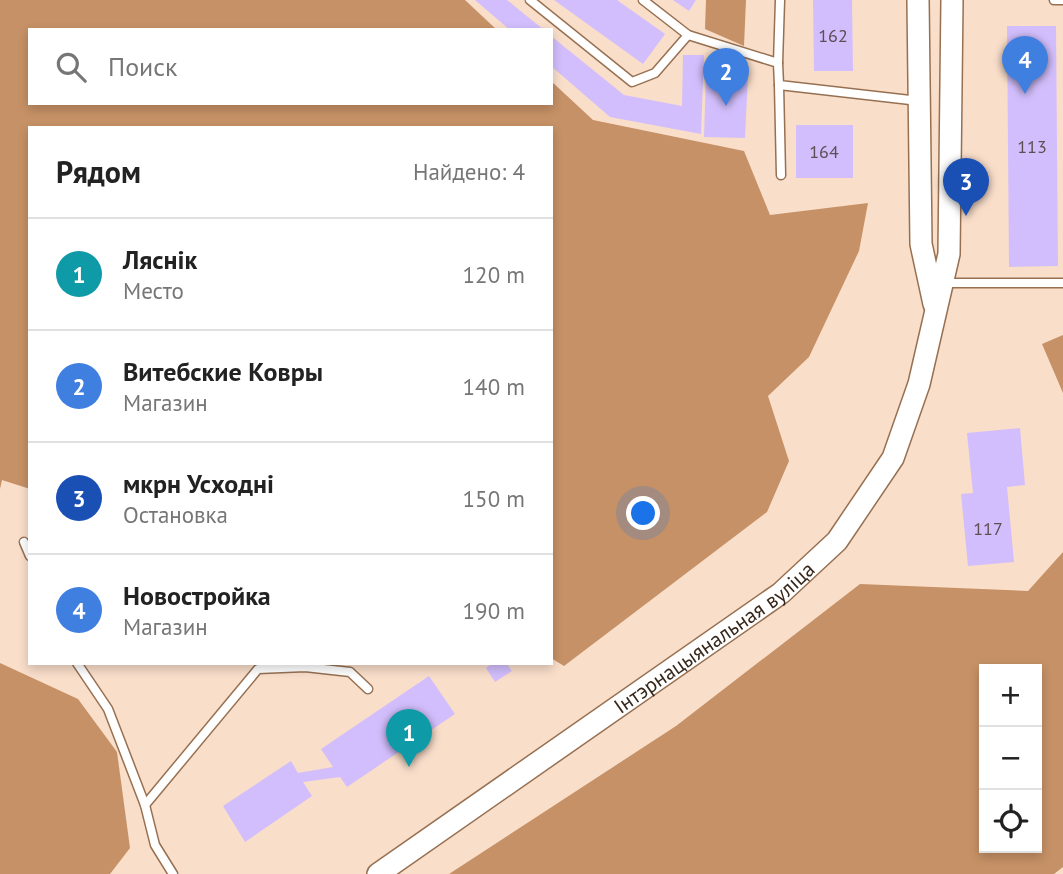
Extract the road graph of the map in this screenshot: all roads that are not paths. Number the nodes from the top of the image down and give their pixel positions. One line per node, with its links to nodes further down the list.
1 (530, 0): 8 (lane)
2 (643, 0): 8 (lane)
3 (779, 0): 9 (lane)
4 (918, 0): 11 (main road, Інтэрнацыянальная вуліца)
5 (952, 0): 13 (main road, Інтэрнацыянальная вуліца)
6 (1054, 0): 7 (lane)
7 (1063, 1)
8 (688, 35): 9 (lane)
9 (778, 63): 10 (lane)
10 (779, 85): 11 (lane); 12 (lane)
11 (919, 101): 15 (main road, Інтэрнацыянальная вуліца)
12 (781, 174)
13 (942, 283): 14 (lane); 15 (main road, Інтэрнацыянальная вуліца)
14 (1063, 283)
15 (935, 309): 22 (main road, Інтэрнацыянальная вуліца)
16 (24, 542): 17 (lane)
17 (28, 551)
18 (78, 665): 20 (lane)
19 (368, 689): 20 (lane)
20 (145, 805): 21 (lane)
21 (173, 874)
22 (377, 874)

